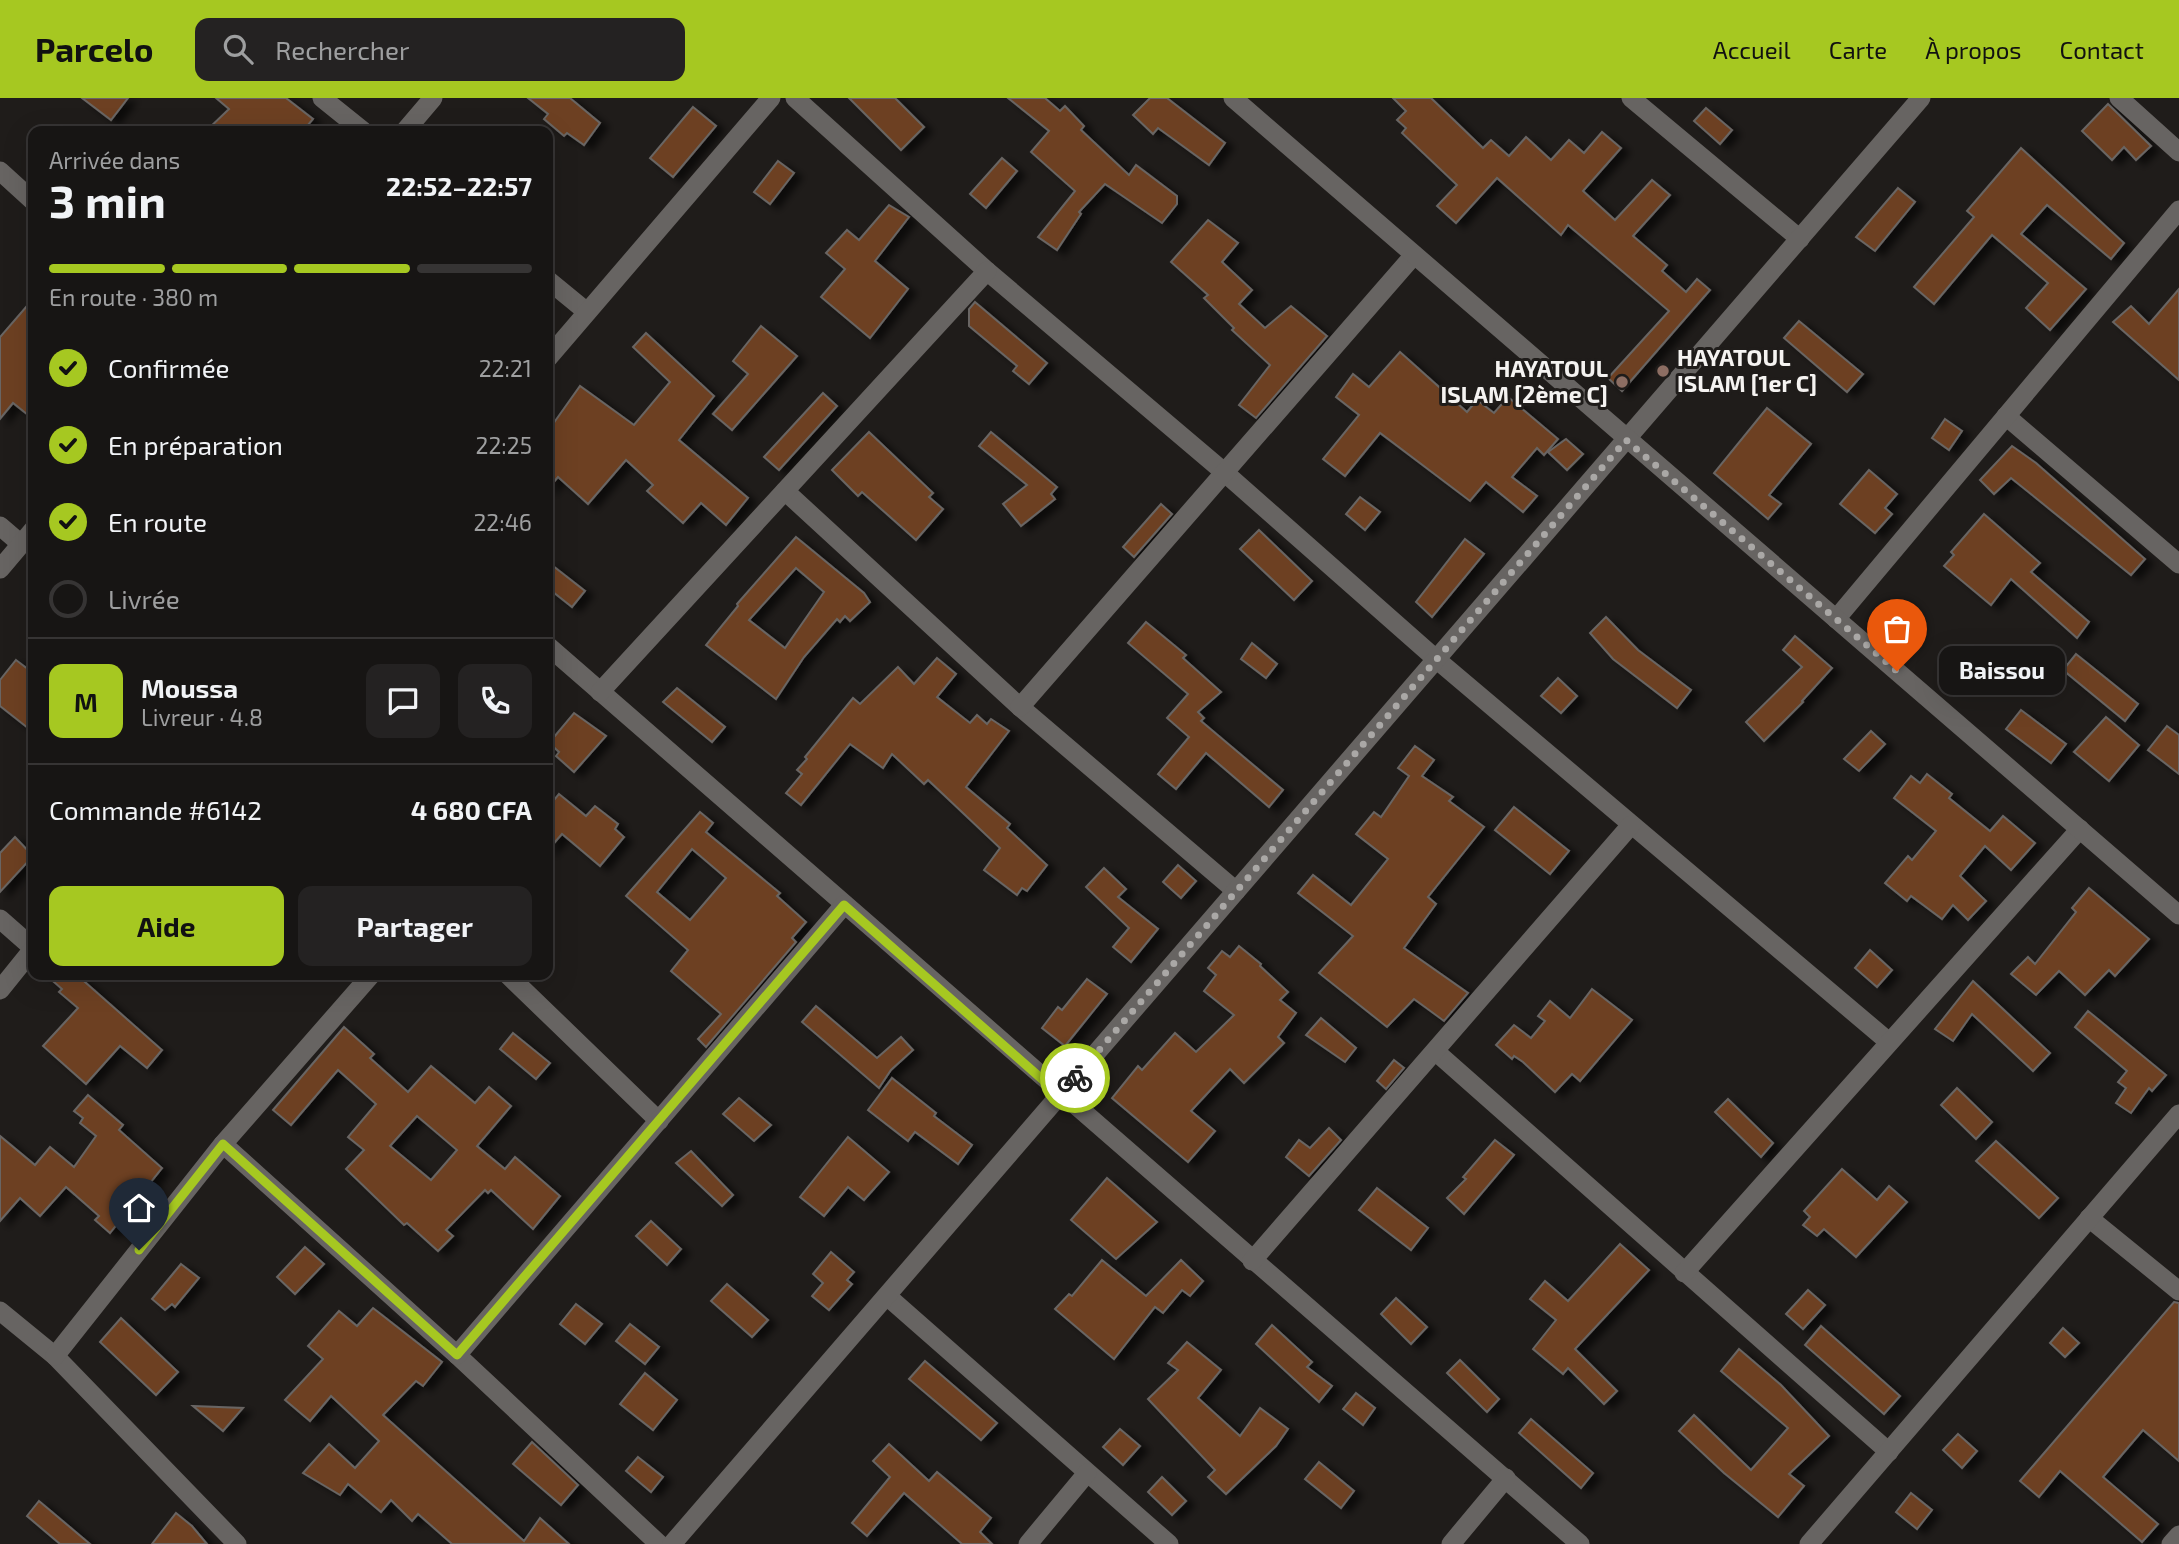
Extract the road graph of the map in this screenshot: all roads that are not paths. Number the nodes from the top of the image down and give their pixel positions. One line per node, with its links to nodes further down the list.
1 (322, 98): 9 (street)
2 (433, 98): 10 (street)
3 (771, 98): 19 (street)
4 (795, 98): 17 (street)
5 (1233, 98): 16 (street)
6 (1631, 98): 15 (street)
7 (1921, 98): 15 (street)
8 (2119, 98): 11 (street)
9 (357, 126)
10 (409, 126)
11 (2179, 152)
12 (0, 171): 13 (street)
13 (28, 196)
14 (2179, 210): 21 (street)
15 (1800, 239): 22 (street)
16 (1414, 255): 22 (street); 23 (street)
17 (987, 271): 23 (street); 24 (street)
18 (553, 285): 19 (street)
19 (587, 312): 20 (street)
20 (553, 352)
21 (2006, 416): 27 (street); 29 (street)
22 (1626, 440): 29 (street); 31 (street)
23 (1224, 472): 31 (street); 33 (street)
24 (785, 491): 32 (street); 33 (street)
25 (0, 526): 26 (street)
26 (27, 537): 28 (street)
27 (2179, 564)
28 (0, 569)
29 (1836, 619): 35 (street)
30 (553, 650): 32 (street)
31 (1436, 659): 34 (street); 36 (street)
32 (600, 692): 37 (street)
33 (1020, 707): 36 (street)
34 (1631, 825): 45 (street); 46 (street)
35 (2080, 829): 38 (street); 45 (street)
36 (1236, 891): 47 (street)
37 (844, 905): 47 (street); 49 (street)
38 (2179, 915)
39 (0, 919): 40 (street)
40 (28, 944)
41 (28, 954): 44 (street)
42 (367, 980): 50 (street)
43 (513, 980): 49 (street)
44 (0, 990)
45 (1889, 1042): 53 (street)
46 (1436, 1051): 52 (street); 53 (street)
47 (1060, 1095): 52 (street); 55 (street)
48 (2179, 1114): 51 (street)
49 (659, 1121): 57 (street)
50 (223, 1144): 57 (street); 58 (street)
51 (2089, 1218): 54 (street); 59 (street)
52 (1252, 1261): 61 (street)
53 (1684, 1273): 59 (street)
54 (2179, 1291)
55 (887, 1296): 60 (street); 65 (street)
56 (0, 1311): 58 (street)
57 (457, 1355): 64 (street)
58 (55, 1356): 63 (street)
59 (1889, 1452): 70 (street)
60 (1087, 1474): 66 (street); 67 (street)
61 (1506, 1478): 68 (street); 69 (street)
62 (2179, 1535): 71 (street)
63 (237, 1544)
64 (659, 1544)
65 (672, 1544)
66 (1028, 1544)
67 (1169, 1544)
68 (1451, 1544)
69 (1580, 1544)
70 (1809, 1544)
71 (2171, 1544)

